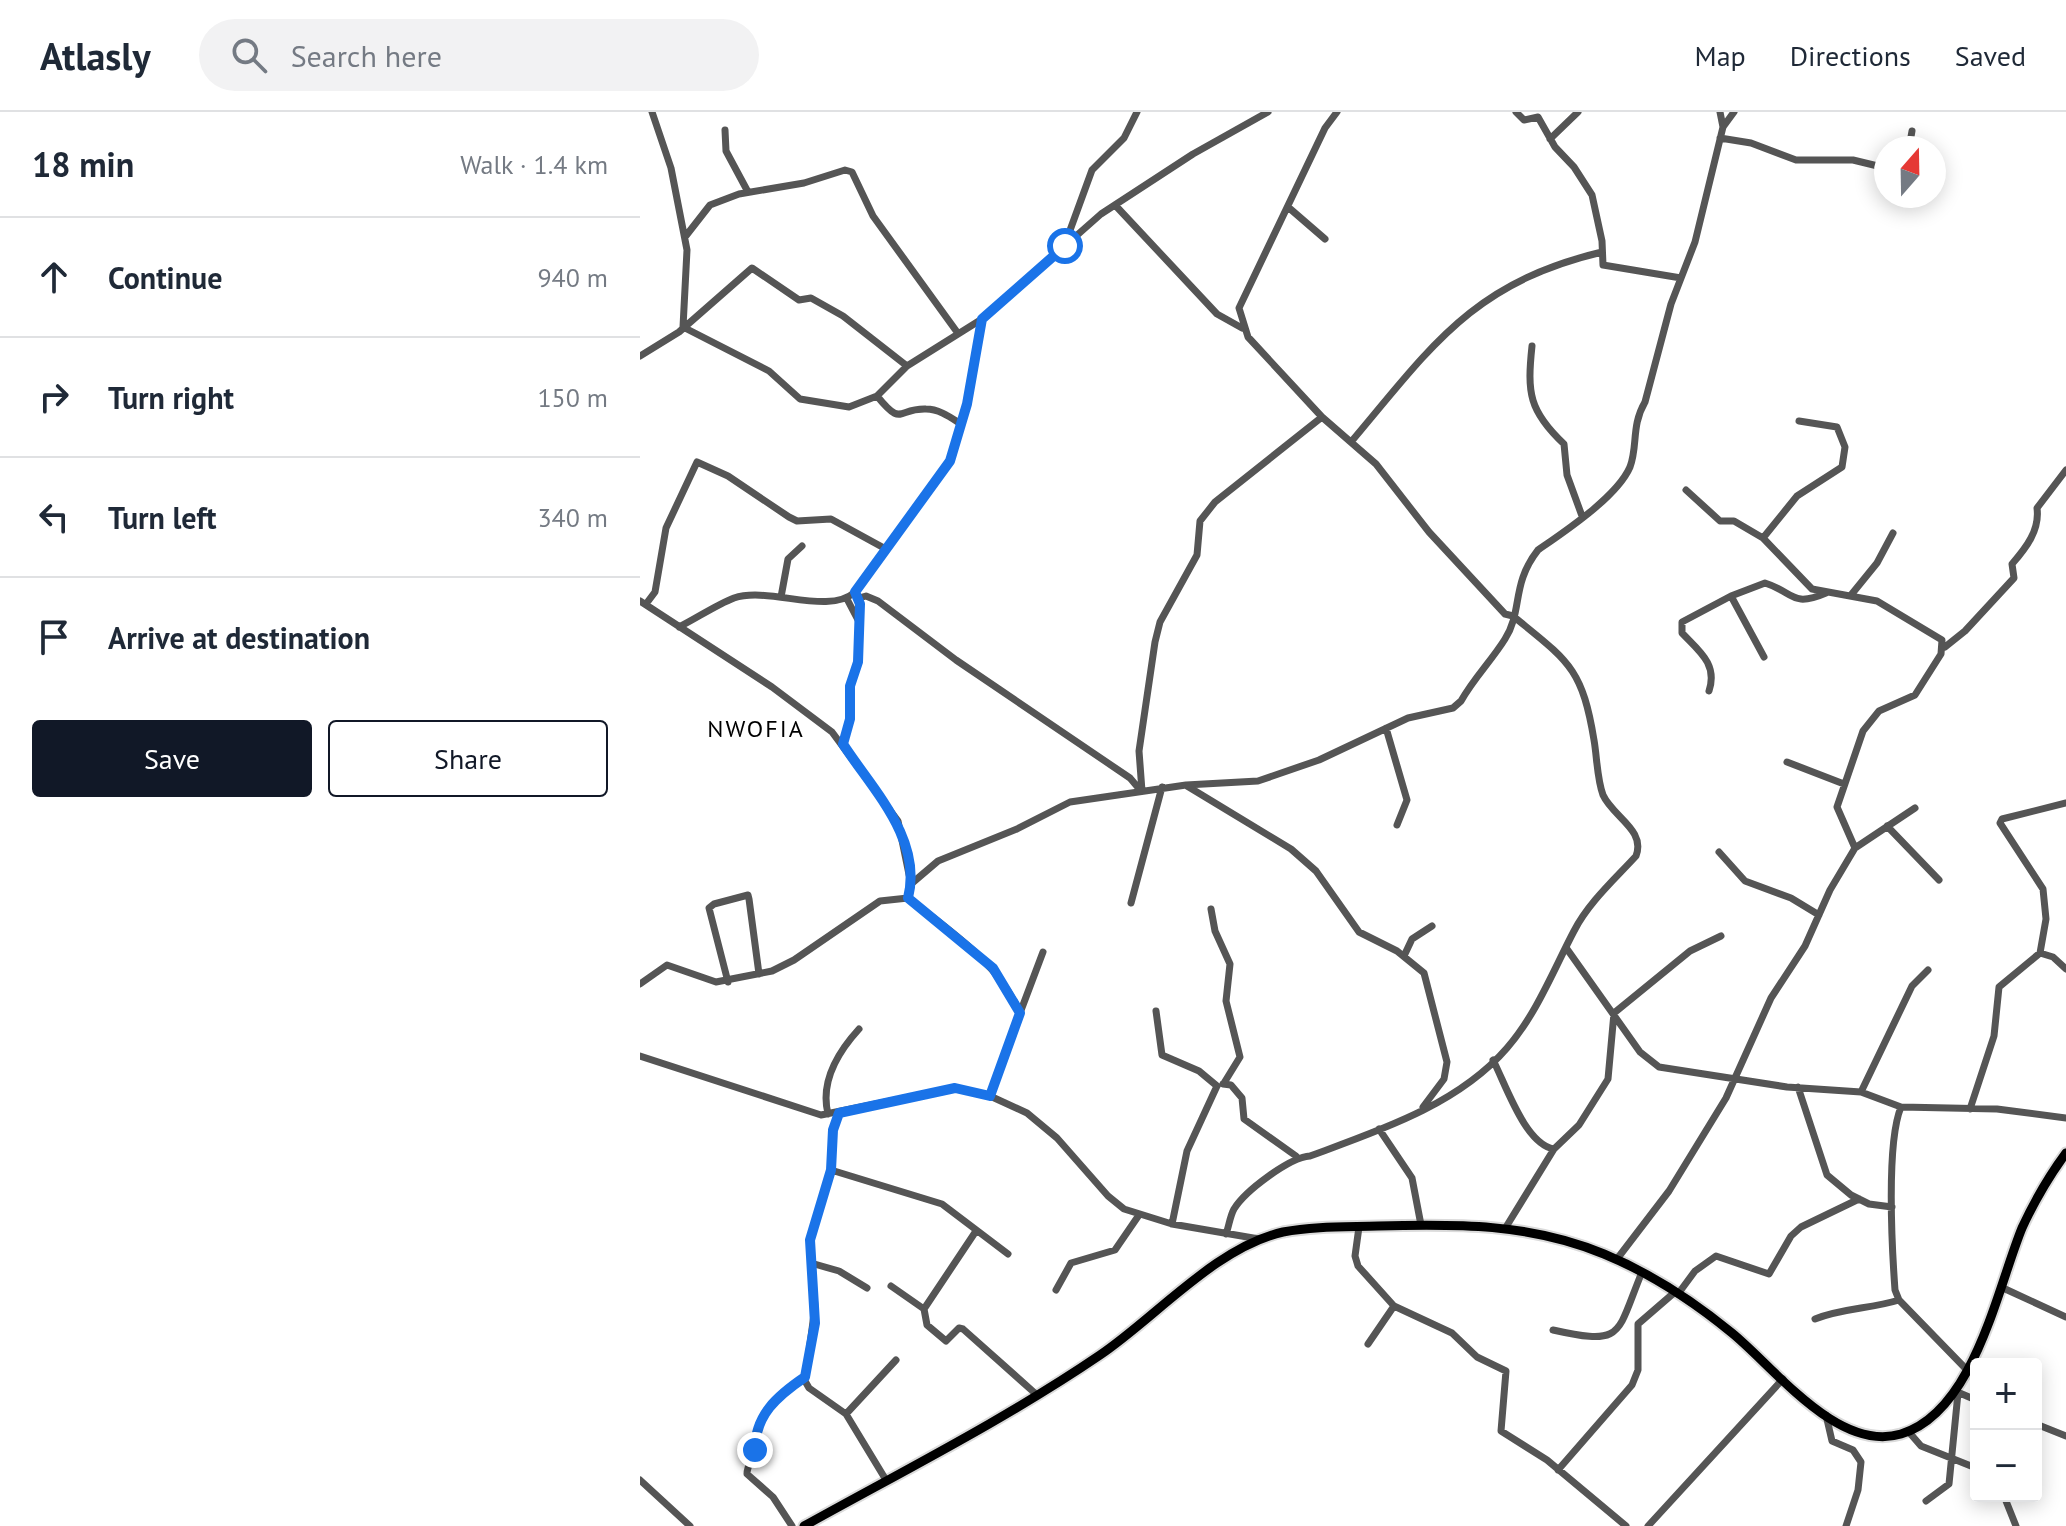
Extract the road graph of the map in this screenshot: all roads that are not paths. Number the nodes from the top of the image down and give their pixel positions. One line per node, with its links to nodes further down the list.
1 (652, 112): 19 (street)
2 (1137, 112): 21 (street)
3 (1268, 112): 17 (street)
4 (1337, 112): 18 (street)
5 (1516, 112): 14 (street)
6 (1578, 112): 14 (street)
7 (1720, 112): 9 (street)
8 (1734, 112): 9 (street)
9 (1723, 127): 13 (street)
10 (725, 130): 16 (street)
11 (1912, 131): 12 (street)
12 (1911, 136)
13 (1720, 138): 15 (street); 23 (street)
14 (1550, 139): 22 (street)
15 (1874, 165)
16 (748, 192): 19 (street); 27 (street)
17 (1115, 205): 21 (street); 26 (street)
18 (1288, 207): 20 (street); 26 (street)
19 (685, 237): 25 (street)
20 (1325, 239)
21 (1065, 246): 24 (street)
22 (1602, 252): 23 (street); 35 (street)
23 (1681, 278): 38 (street)
24 (982, 319): 27 (street); 34 (street)
25 (683, 327): 29 (street); 30 (street); 31 (street)
26 (1243, 329): 32 (street)
27 (957, 332): 30 (street)
28 (1532, 346): 38 (street)
29 (640, 356)
30 (907, 366): 31 (street)
31 (877, 396): 34 (street)
32 (1322, 417): 35 (street); 62 (street)
33 (1799, 421): 40 (street)
34 (961, 424): 42 (street)
35 (1351, 442): 50 (street)
36 (2066, 470): 53 (street)
37 (1686, 490): 40 (street)
38 (1582, 516): 50 (street)
39 (1893, 533): 45 (street)
40 (1763, 538): 43 (street)
41 (802, 546): 47 (street)
42 (884, 548): 44 (street); 49 (street)
43 (1826, 593): 45 (street); 46 (street)
44 (857, 595): 48 (street); 51 (street); 62 (street)
45 (1851, 595): 53 (street)
46 (1731, 596): 54 (street); 55 (street)
47 (781, 597): 48 (street); 52 (street)
48 (847, 599): 51 (street)
49 (643, 602): 52 (street)
50 (1513, 616): 56 (street); 77 (street)
51 (858, 620): 57 (street)
52 (679, 627): 57 (street)
53 (1945, 647): 59 (street)
54 (1764, 657)
55 (1709, 691)
56 (1386, 728): 60 (street); 65 (street)
57 (843, 744): 70 (street)
58 (1787, 762): 59 (street)
59 (1844, 784): 67 (street)
60 (1186, 785): 61 (street); 80 (street)
61 (1162, 787): 62 (street); 72 (street)
62 (1142, 791): 70 (street)
63 (2066, 803): 79 (street)
64 (1915, 808): 66 (street)
65 (1397, 825)
66 (1887, 826): 67 (street); 69 (street)
67 (1855, 848): 74 (street)
68 (1719, 852): 74 (street)
69 (1939, 880)
70 (911, 884): 71 (street)
71 (908, 898): 83 (street); 87 (street)
72 (1131, 903)
73 (1211, 909): 93 (street)
74 (1819, 915): 92 (street)
75 (1432, 926): 80 (street)
76 (1721, 936): 88 (street)
77 (1567, 949): 88 (street); 91 (street)
78 (1043, 952): 87 (street)
79 (2040, 953): 81 (street); 98 (street)
80 (1404, 956): 99 (street)
81 (2066, 969)
82 (1928, 970): 95 (street)
83 (759, 974): 84 (street); 84 (street)
84 (728, 982): 85 (street)
85 (640, 984)
86 (1156, 1011): 93 (street)
87 (1020, 1013): 96 (street)
88 (1614, 1013): 92 (street); 104 (street)
89 (859, 1029): 101 (street)
90 (640, 1056): 101 (street)
91 (1493, 1060): 99 (street); 104 (street)
92 (1738, 1077): 94 (street); 119 (street)
93 (1221, 1085): 106 (street); 111 (street)
94 (1798, 1087): 95 (street); 108 (street)
95 (1861, 1092): 97 (street)
96 (990, 1096): 100 (street); 110 (street)
97 (1901, 1107): 98 (street); 109 (street)
98 (1970, 1109): 102 (street)
99 (1420, 1111): 103 (street)
100 (839, 1113): 101 (street); 107 (street)
101 (828, 1114)
102 (2066, 1118)
103 (1379, 1129): 106 (street); 112 (street)
104 (1554, 1149): 114 (street)
105 (2066, 1153): 124 (main road)
106 (1296, 1156): 116 (street)
107 (831, 1170): 115 (street); 120 (street)
108 (1859, 1199): 109 (street); 126 (street)
109 (1892, 1207): 127 (street)
110 (1139, 1215): 111 (street); 125 (street)
111 (1172, 1224): 116 (street)
112 (1421, 1225): 113 (main road); 114 (main road)
113 (1359, 1227): 117 (main road); 128 (street)
114 (1506, 1227): 119 (main road)
115 (976, 1231): 118 (street); 129 (street)
116 (1226, 1234): 117 (street)
117 (1261, 1239): 139 (main road)
118 (1008, 1254)
119 (1617, 1259): 121 (main road)
120 (811, 1263): 123 (street); 136 (street)
121 (1642, 1272): 126 (main road); 132 (street)
122 (891, 1286): 129 (street)
123 (867, 1288)
124 (2003, 1288): 130 (street); 135 (main road)
125 (1056, 1290)
126 (1677, 1293): 137 (main road); 148 (street)
127 (1899, 1300): 131 (street); 135 (street)
128 (1394, 1306): 133 (street); 148 (street)
129 (924, 1309): 139 (street)
130 (2066, 1317)
131 (1815, 1319)
132 (1553, 1330)
133 (1368, 1344)
134 (896, 1360): 141 (street)
135 (1967, 1370): 138 (main road)
136 (805, 1377): 141 (street); 154 (street)
137 (1783, 1379): 142 (main road); 157 (street)
138 (1956, 1392): 140 (street); 144 (main road); 146 (street)
139 (1037, 1395): 150 (main road)
140 (1970, 1398)
141 (846, 1414): 150 (street)
142 (1826, 1415): 144 (main road); 158 (street)
143 (2042, 1426): 145 (street)
144 (1908, 1431): 146 (street)
145 (2066, 1436)
146 (1952, 1457): 147 (street); 151 (street)
147 (1970, 1465)
148 (1558, 1470): 156 (street)
149 (640, 1480): 153 (street)
150 (886, 1480): 155 (main road)
151 (1926, 1501)
152 (2006, 1502): 159 (street)
153 (690, 1526)
154 (792, 1526)
155 (804, 1526)
156 (1626, 1526)
157 (1648, 1526)
158 (1846, 1526)
159 (2016, 1526)

